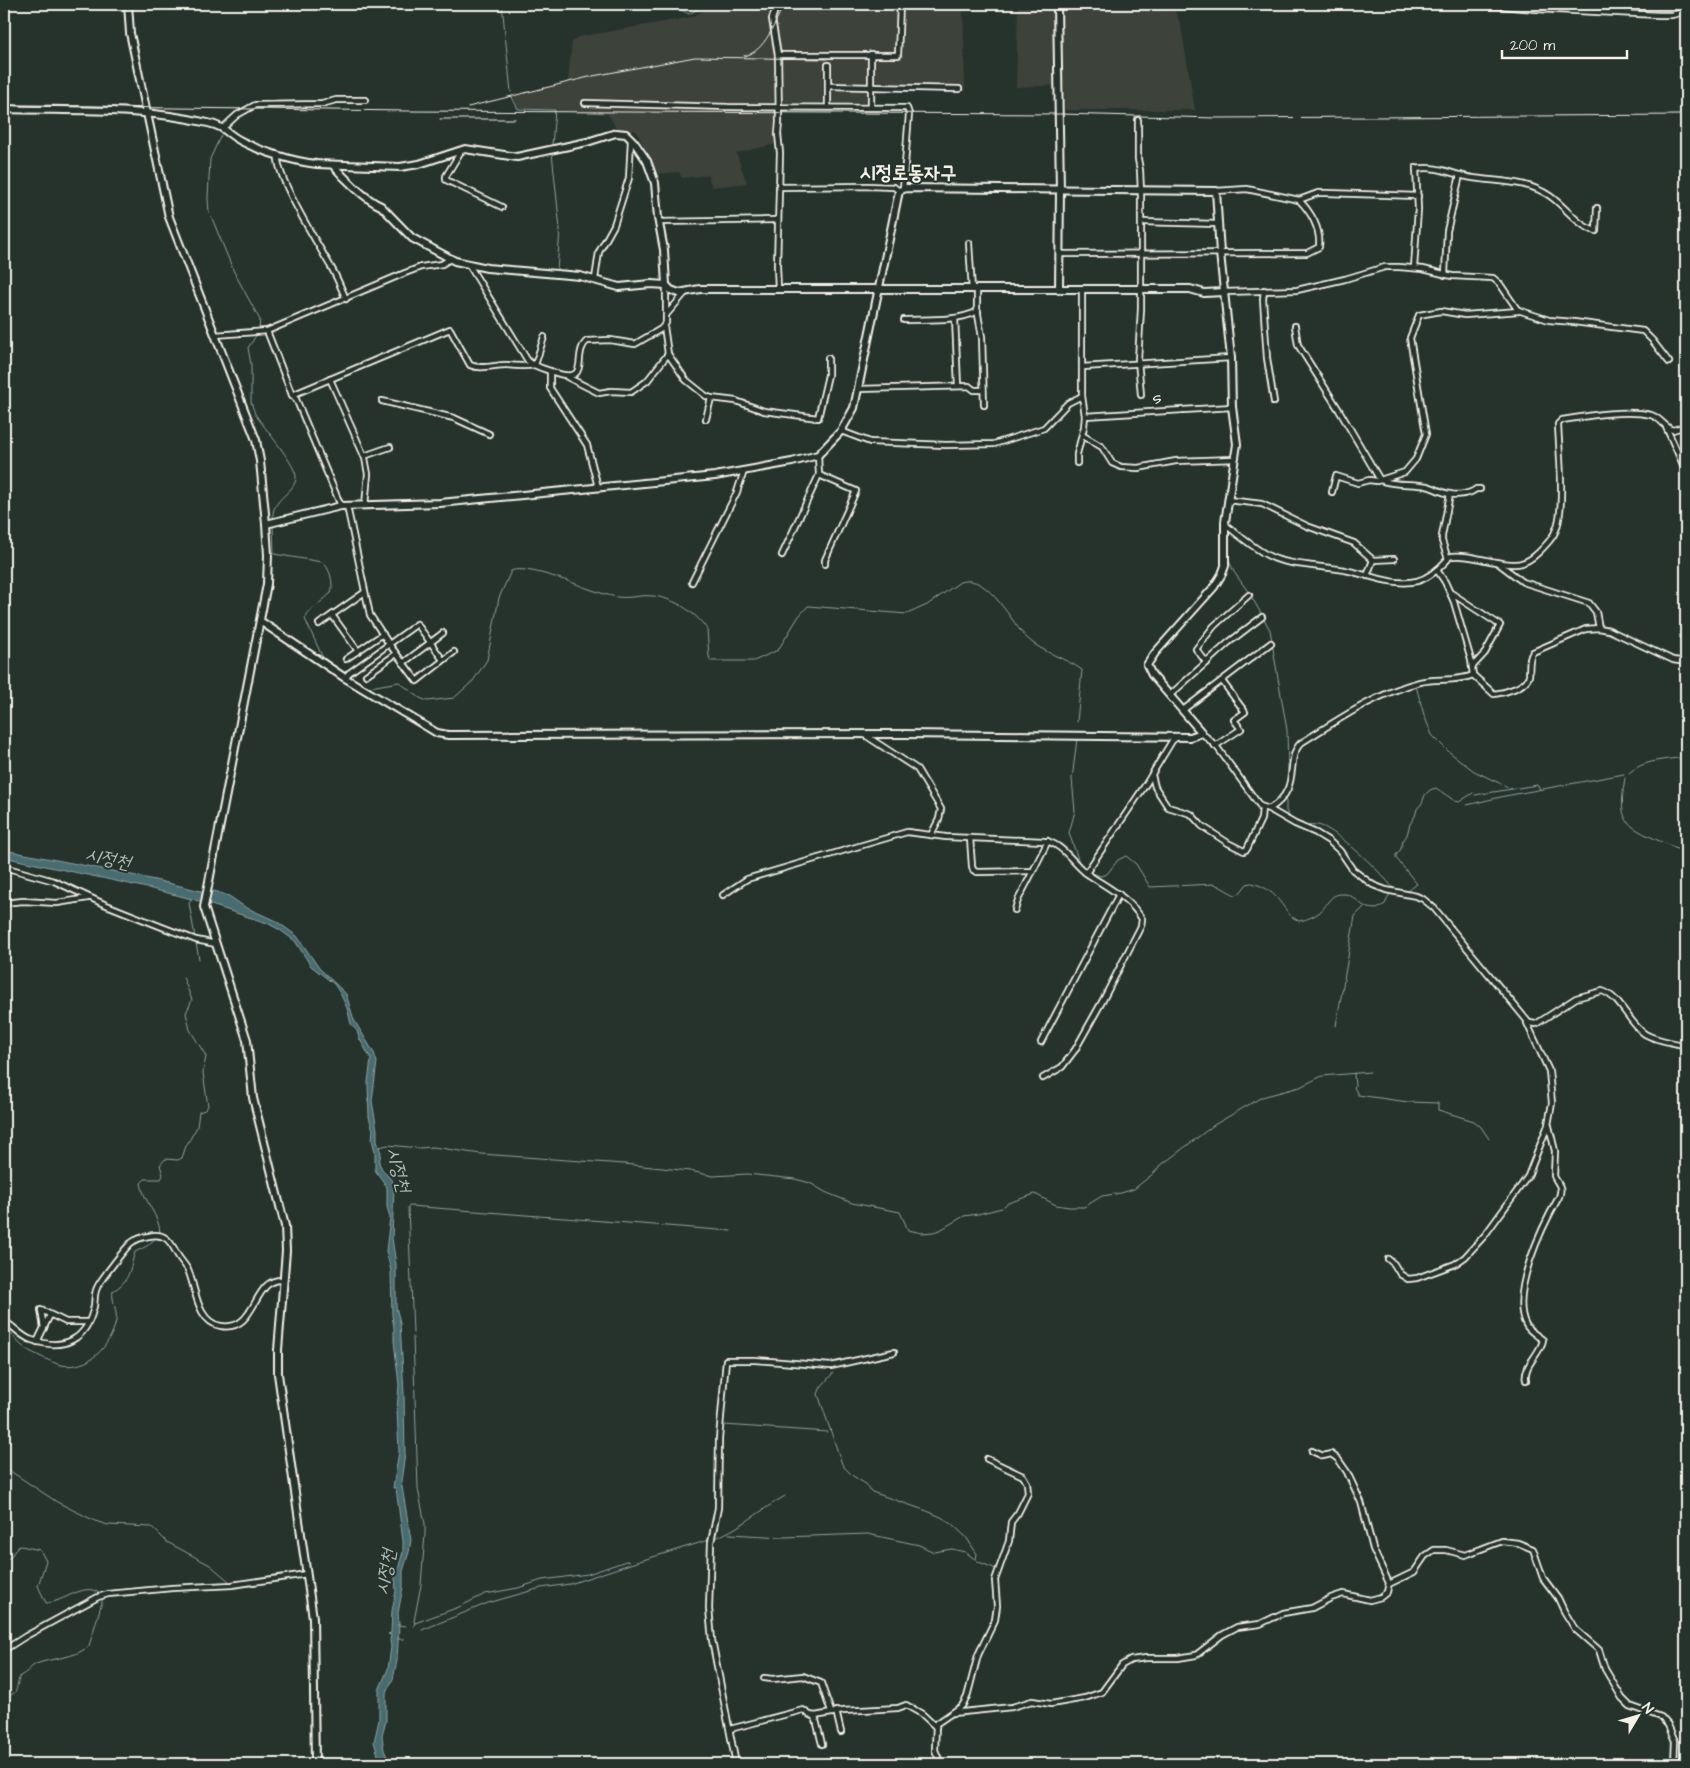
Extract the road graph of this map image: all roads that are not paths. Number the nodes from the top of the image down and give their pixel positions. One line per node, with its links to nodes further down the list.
1 (128, 4): 19 (street)
2 (777, 4): 8 (street)
3 (900, 4): 7 (street)
4 (1056, 4): 29 (street)
5 (1478, 4): 6 (street)
6 (1686, 12)
7 (871, 54): 8 (street); 11 (street)
8 (778, 55): 15 (street)
9 (828, 65): 10 (street)
10 (828, 86): 11 (street); 16 (street)
11 (872, 87): 12 (street); 17 (street)
12 (959, 89)
13 (365, 100): 21 (street)
14 (585, 103): 15 (street)
15 (778, 106): 16 (street); 27 (street)
16 (828, 107): 17 (street)
17 (871, 108): 28 (street)
18 (4, 109): 19 (street)
19 (147, 112): 21 (street); 68 (street)
20 (1138, 120): 31 (street)
21 (223, 128): 24 (street)
22 (631, 138): 23 (street); 37 (street); 48 (street)
23 (461, 150): 25 (street); 34 (street)
24 (278, 155): 25 (street); 59 (street)
25 (334, 164): 44 (street)
26 (1460, 175): 32 (street); 35 (street); 47 (street)
27 (779, 187): 28 (street); 36 (street)
28 (901, 190): 29 (street); 51 (street)
29 (1060, 190): 31 (street); 41 (street)
30 (1216, 191): 31 (street); 33 (street); 39 (street)
31 (1142, 192): 38 (street)
32 (1418, 196): 33 (street); 46 (street)
33 (1299, 200): 43 (street)
34 (502, 207)
35 (1597, 208)
36 (778, 220): 37 (street); 50 (street)
37 (659, 222): 49 (street)
38 (1141, 222): 39 (street); 42 (street)
39 (1218, 224): 43 (street)
40 (969, 243): 53 (street)
41 (1059, 254): 42 (street); 54 (street)
42 (1140, 254): 43 (street); 56 (street)
43 (1220, 254): 58 (street)
44 (450, 260): 45 (street); 59 (street)
45 (469, 265): 48 (street); 74 (street)
46 (1414, 268): 47 (street); 57 (street)
47 (1445, 275): 61 (street)
48 (595, 279): 49 (street)
49 (666, 285): 52 (street); 62 (street)
50 (778, 289): 51 (street); 52 (street)
51 (878, 289): 53 (street); 81 (street)
52 (689, 290): 62 (street)
53 (974, 290): 54 (street); 60 (street)
54 (1059, 290): 55 (street)
55 (1082, 290): 56 (street); 76 (street)
56 (1141, 290): 58 (street); 75 (street)
57 (1264, 290): 58 (street); 88 (street)
58 (1224, 292): 72 (street)
59 (346, 299): 67 (street)
60 (978, 311): 63 (street); 82 (street)
61 (1521, 311): 73 (street); 106 (street)
62 (666, 315): 65 (street)
63 (955, 318): 64 (street); 80 (street)
64 (904, 320)
65 (664, 326): 70 (street); 78 (street)
66 (1295, 326): 106 (street)
67 (267, 332): 68 (street); 83 (street)
68 (215, 335): 115 (street)
69 (544, 337): 74 (street)
70 (668, 354): 78 (street); 86 (street)
71 (828, 358): 86 (street)
72 (1231, 358): 75 (street); 90 (street)
73 (1669, 362)
74 (535, 365): 77 (street); 79 (street)
75 (1138, 365): 76 (street); 84 (street)
76 (1082, 367): 85 (street)
77 (550, 371): 78 (street); 107 (street)
78 (567, 377)
79 (330, 379): 83 (street); 100 (street)
80 (958, 386): 81 (street); 82 (street)
81 (858, 388): 95 (street)
82 (983, 390): 89 (street)
83 (292, 395): 113 (street)
84 (1141, 395)
85 (1082, 396): 91 (street); 95 (street)
86 (711, 398): 92 (street)
87 (382, 401): 96 (street)
88 (1274, 402)
89 (984, 405)
90 (1232, 407): 91 (street, s); 101 (street)
91 (1085, 416): 97 (street)
92 (706, 419)
93 (1664, 424): 94 (street); 104 (street); 120 (street)
94 (1686, 426)
95 (841, 431): 99 (street)
96 (489, 434)
97 (1082, 435): 101 (street); 102 (street)
98 (390, 447): 100 (street)
99 (818, 455): 103 (street); 105 (street)
100 (364, 456): 112 (street)
101 (1235, 459): 111 (street)
102 (1077, 464)
103 (744, 471): 107 (street); 124 (street)
104 (1686, 471)
105 (819, 474): 116 (street); 121 (street)
106 (1380, 480): 109 (street); 110 (street)
107 (598, 487): 112 (street)
108 (1480, 490): 110 (street)
109 (1332, 492)
110 (1450, 494): 117 (street)
111 (1228, 500): 114 (street); 119 (street)
112 (365, 505): 113 (street)
113 (344, 506): 115 (street); 125 (street)
114 (1225, 522): 123 (street); 151 (street)
115 (266, 524): 130 (street)
116 (782, 555)
117 (1448, 557): 120 (street); 122 (street)
118 (1394, 559): 119 (street)
119 (1373, 560): 123 (street)
120 (1497, 562): 132 (street)
121 (826, 564)
122 (1437, 570): 123 (street); 126 (street)
123 (1367, 576)
124 (692, 582)
125 (365, 592): 128 (street); 134 (street)
126 (1450, 592): 146 (street); 146 (street)
127 (1249, 595): 145 (street)
128 (332, 615): 131 (street); 138 (street)
129 (1262, 617): 145 (street)
130 (260, 621): 149 (street); 171 (street)
131 (319, 624)
132 (1599, 628): 143 (street); 148 (street)
133 (443, 633): 135 (street)
134 (383, 634): 137 (street); 138 (street)
135 (430, 642): 137 (street); 142 (street); 144 (street)
136 (1271, 642): 150 (street)
137 (389, 644): 140 (street); 149 (street)
138 (358, 651): 141 (street)
139 (454, 652): 142 (street)
140 (396, 654): 144 (street); 147 (street)
141 (346, 659)
142 (444, 660): 144 (street)
143 (1686, 662)
144 (403, 663)
145 (1206, 663): 151 (street)
146 (1472, 667): 148 (street)
147 (366, 675)
148 (1473, 676): 159 (street)
149 (345, 678): 154 (street)
150 (1222, 681): 152 (street); 156 (street)
151 (1170, 695): 152 (street)
152 (1183, 710): 153 (street)
153 (1202, 733): 155 (street); 156 (street)
154 (864, 735): 155 (street); 160 (street)
155 (1177, 737): 157 (street)
156 (1215, 746): 158 (street)
157 (1152, 774): 158 (street); 165 (street)
158 (1262, 807): 159 (street)
159 (1269, 809): 172 (street)
160 (931, 835): 161 (street); 167 (street)
161 (970, 838): 162 (street); 164 (street)
162 (1048, 841): 164 (street); 165 (street)
163 (4, 867): 168 (street)
164 (1033, 871): 170 (street)
165 (1086, 873): 166 (street)
166 (1119, 894): 173 (street); 175 (street)
167 (723, 895)
168 (89, 898): 169 (street); 171 (street)
169 (4, 903)
170 (1014, 910)
171 (216, 944): 178 (street)
172 (1527, 1022): 174 (street); 176 (street)
173 (1041, 1042)
174 (1686, 1046)
175 (1043, 1078)
176 (1548, 1125): 177 (street); 185 (street)
177 (1388, 1259)
178 (283, 1280): 181 (street); 188 (street)
179 (50, 1316): 181 (street); 182 (street); 182 (street)
180 (4, 1321): 183 (street)
181 (88, 1322): 183 (street)
182 (44, 1328): 183 (street)
183 (37, 1342)
184 (894, 1352): 196 (street)
185 (1526, 1380)
186 (1312, 1451): 189 (street)
187 (987, 1459): 193 (street)
188 (307, 1574): 190 (street); 199 (street)
189 (1389, 1584): 193 (street); 202 (street)
190 (4, 1650)
191 (764, 1678): 192 (street)
192 (833, 1712): 194 (street); 195 (street); 197 (street)
193 (953, 1713): 195 (street)
194 (815, 1716): 196 (street); 198 (street)
195 (936, 1727): 201 (street)
196 (730, 1729): 200 (street)
197 (841, 1732)
198 (822, 1744)
199 (315, 1764)
200 (736, 1764)
201 (941, 1764)
202 (1674, 1764)

